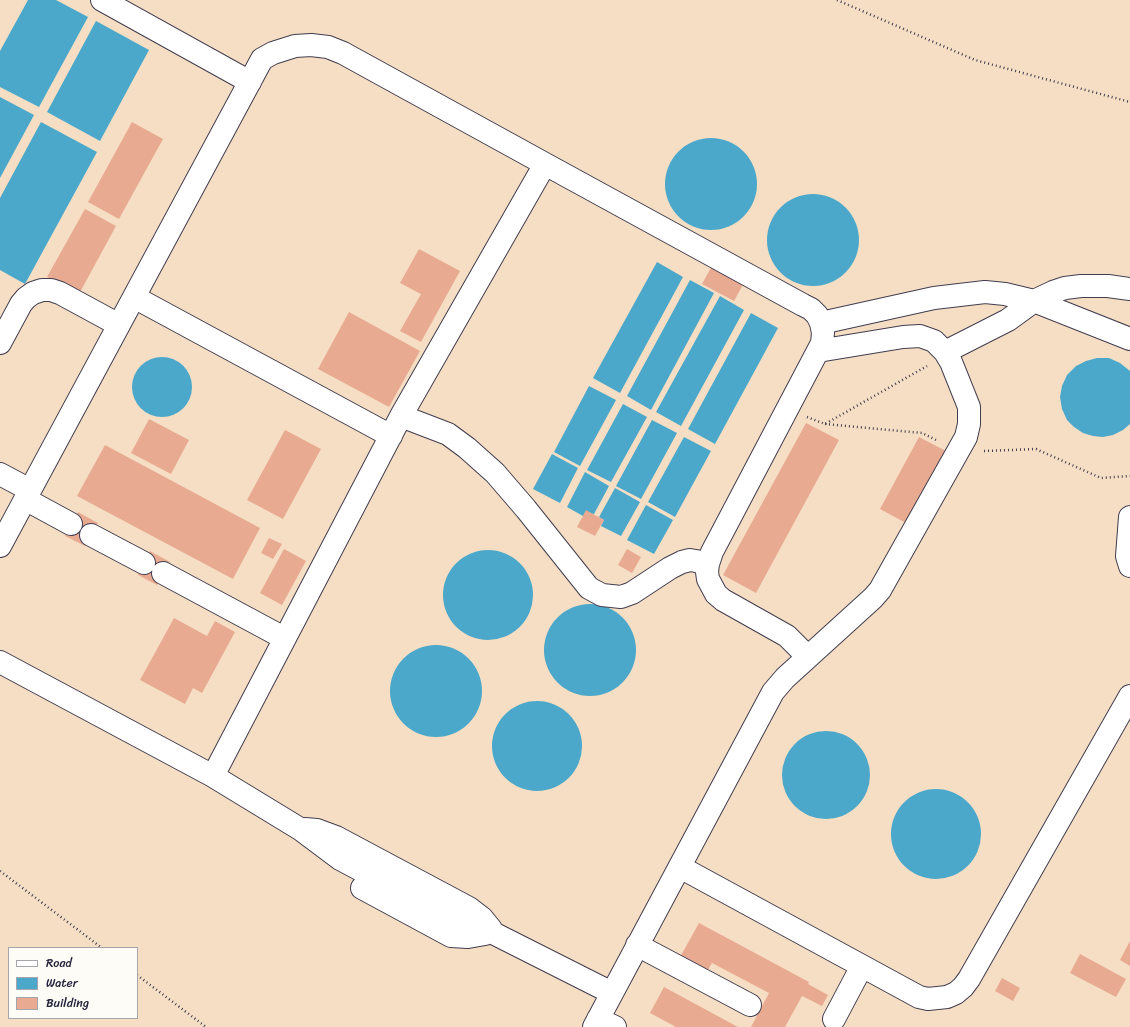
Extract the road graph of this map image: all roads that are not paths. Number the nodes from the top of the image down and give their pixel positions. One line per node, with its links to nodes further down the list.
1 (102, 0): 2 (lane)
2 (250, 82): 3 (lane); 5 (lane)
3 (545, 164): 7 (lane); 13 (lane)
4 (1130, 289): 6 (lane)
5 (134, 297): 8 (lane); 14 (lane)
6 (1034, 301): 7 (lane); 9 (lane); 12 (lane)
7 (821, 323): 11 (lane)
8 (119, 325): 10 (lane); 16 (lane)
9 (1130, 339)
10 (0, 343)
11 (818, 351): 12 (lane); 22 (lane)
12 (945, 352): 26 (lane)
13 (401, 416): 14 (lane); 22 (lane)
14 (391, 436): 25 (lane)
15 (0, 474): 16 (lane)
16 (28, 495): 18 (lane); 20 (lane)
17 (1130, 517): 23 (lane)
18 (72, 524)
19 (91, 535): 21 (lane)
20 (0, 546)
21 (144, 563)
22 (708, 564): 26 (lane)
23 (1130, 566)
24 (163, 573): 25 (lane)
25 (284, 638): 29 (lane)
26 (808, 657): 30 (lane)
27 (0, 662): 29 (lane)
28 (1130, 696): 32 (lane)
29 (213, 776): 33 (lane)
30 (680, 867): 31 (lane); 32 (lane)
31 (637, 945): 33 (lane); 34 (lane)
32 (862, 966): 35 (lane)
33 (612, 993): 36 (lane)
34 (750, 1005)
35 (834, 1019)
36 (602, 1024)

